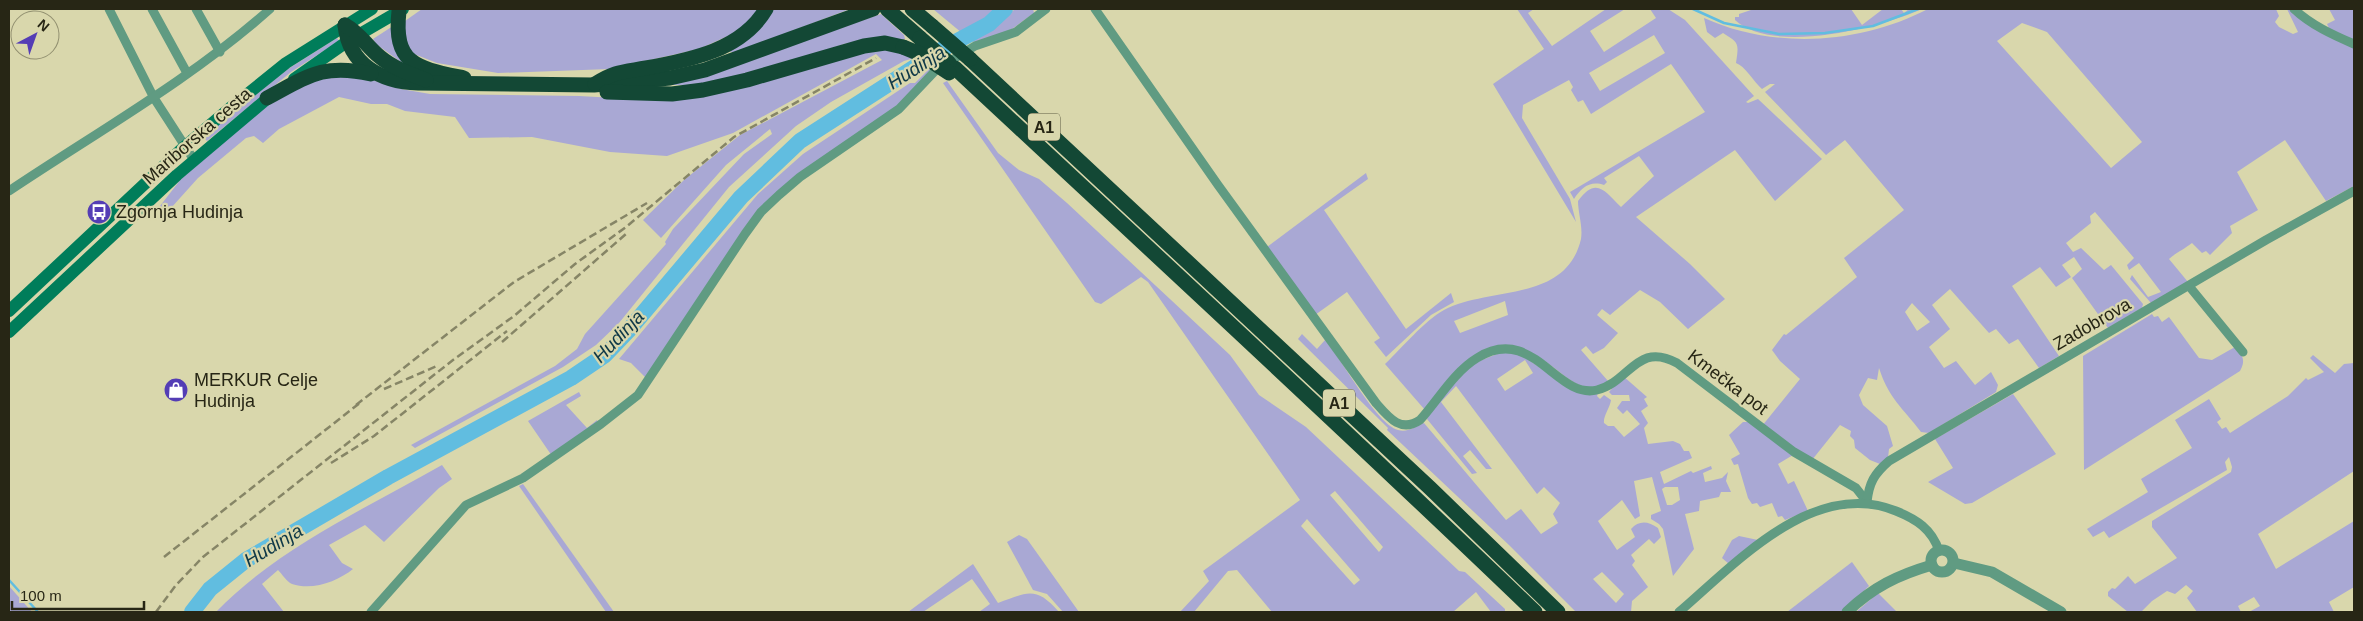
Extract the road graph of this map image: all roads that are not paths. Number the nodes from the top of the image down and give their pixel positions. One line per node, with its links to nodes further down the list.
1 (109, 9): 25 (street)
2 (152, 9): 19 (street)
3 (196, 9): 17 (street)
4 (270, 9): 17 (street)
5 (372, 9): 14 (main road, Mariborska cesta)
6 (766, 9): 24 (highway)
7 (874, 9): 24 (highway)
8 (886, 9): 18 (highway, A1, bridge)
9 (912, 9): 41 (highway, A1, bridge)
10 (1046, 9): 39 (street)
11 (1095, 9): 35 (street, Kmečka pot)
12 (2294, 9): 16 (street)
13 (401, 10): 15 (main road, Mariborska cesta); 22 (highway)
14 (345, 25): 15 (highway); 27 (main road, Mariborska cesta)
15 (354, 38): 20 (highway); 21 (highway); 26 (main road, Mariborska cesta)
16 (2354, 44)
17 (220, 52): 19 (street)
18 (952, 71): 23 (highway, bridge); 40 (highway, A1)
19 (187, 73): 25 (street)
20 (380, 76): 21 (highway); 26 (highway)
21 (434, 84): 22 (highway)
22 (497, 85): 23 (highway)
23 (578, 85): 24 (highway)
24 (594, 85)
25 (154, 98): 27 (street); 30 (street)
26 (267, 98): 28 (main road, Mariborska cesta)
27 (184, 147): 28 (street); 32 (main road, Mariborska cesta)
28 (194, 160): 33 (main road, Mariborska cesta)
29 (2354, 190): 31 (street, Zadobrova)
30 (9, 191)
31 (2189, 286): 34 (street); 35 (street, Zadobrova)
32 (9, 311)
33 (9, 332)
34 (2243, 352)
35 (1867, 502): 36 (street); 42 (street)
36 (1939, 550): 37 (street); 38 (street)
37 (1954, 562): 38 (street); 44 (street)
38 (1932, 565): 43 (street)
39 (371, 612)
40 (1535, 612)
41 (1558, 612)
42 (1679, 612)
43 (1847, 612)
44 (2061, 612)

